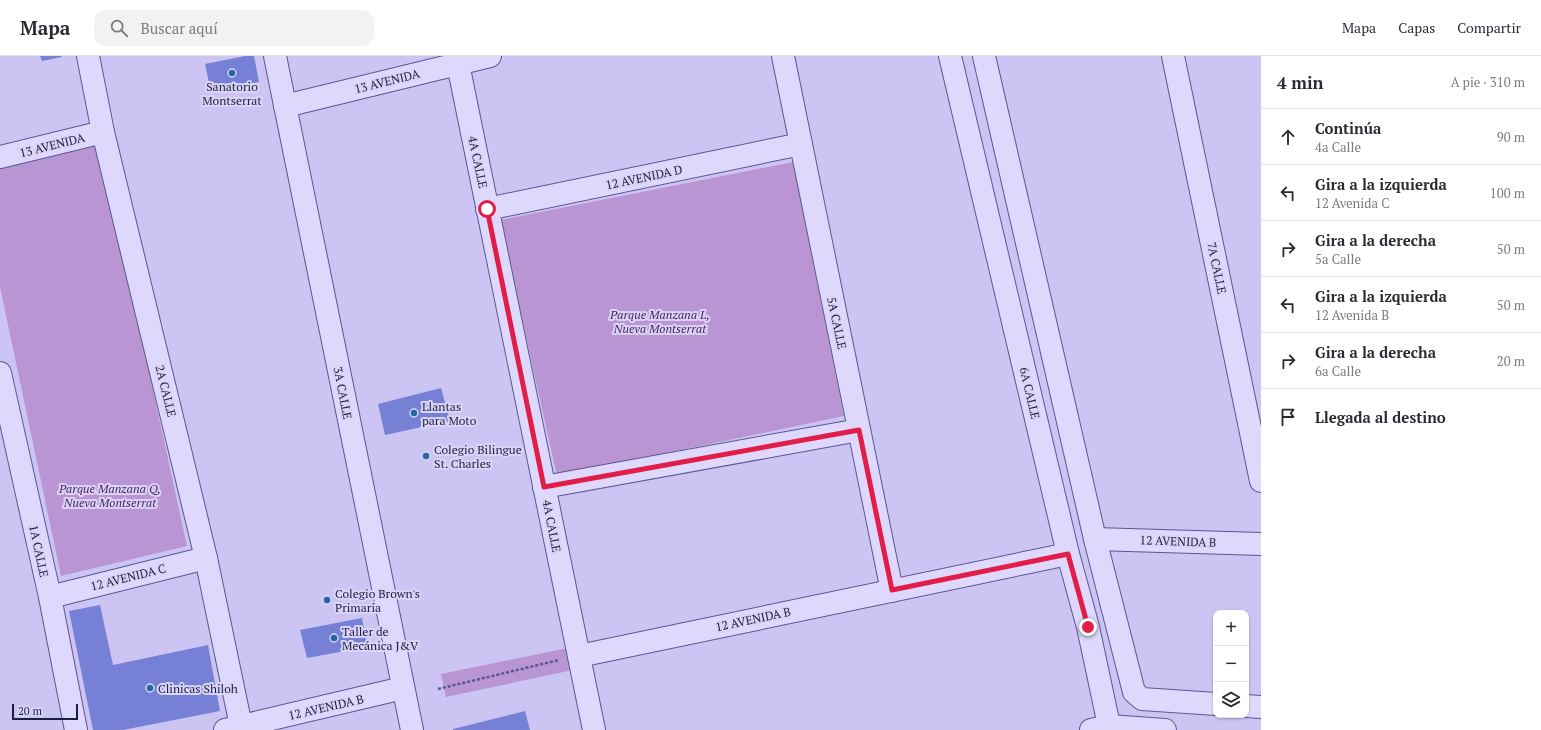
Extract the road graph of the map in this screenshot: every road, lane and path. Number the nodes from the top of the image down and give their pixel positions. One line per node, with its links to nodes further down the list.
1 (88, 56): 10 (street, 2A CALLE)
2 (275, 56): 9 (street, 3A CALLE)
3 (490, 56): 8 (street, 13 AVENIDA)
4 (783, 56): 11 (street, 5A CALLE)
5 (950, 56): 20 (street, 6A CALLE)
6 (984, 56): 18 (street)
7 (1173, 56): 16 (street, 7A CALLE)
8 (458, 64): 9 (street, 13 AVENIDA); 13 (street, 4A CALLE)
9 (285, 106): 25 (street, 3A CALLE)
10 (103, 132): 12 (street, 13 AVENIDA); 21 (street, 2A CALLE)
11 (801, 144): 13 (street, 12 AVENIDA D); 15 (street, 5A CALLE)
12 (0, 157)
13 (487, 209): 17 (street, 4A CALLE)
14 (0, 373): 23 (street, 1A CALLE)
15 (859, 430): 17 (street); 22 (street, 5A CALLE)
16 (1261, 481)
17 (544, 487): 24 (street, 4A CALLE)
18 (1095, 539): 19 (street, 12 AVENIDA B); 27 (street)
19 (1261, 544)
20 (1068, 554): 22 (street, 12 AVENIDA B); 31 (street, 6A CALLE)
21 (206, 558): 23 (street, 12 AVENIDA C); 30 (street, 2A CALLE)
22 (892, 590): 24 (street, 12 AVENIDA B)
23 (50, 596): 32 (street, 1A CALLE)
24 (579, 656): 26 (path); 34 (street, 4A CALLE)
25 (402, 688): 30 (street, 12 AVENIDA B); 33 (street, 3A CALLE)
26 (438, 689)
27 (1213, 704)
28 (1249, 706): 29 (street)
29 (1261, 707)
30 (233, 728)
31 (1103, 729): 35 (street)
32 (76, 730)
33 (412, 730)
34 (594, 730)
35 (1166, 730)

